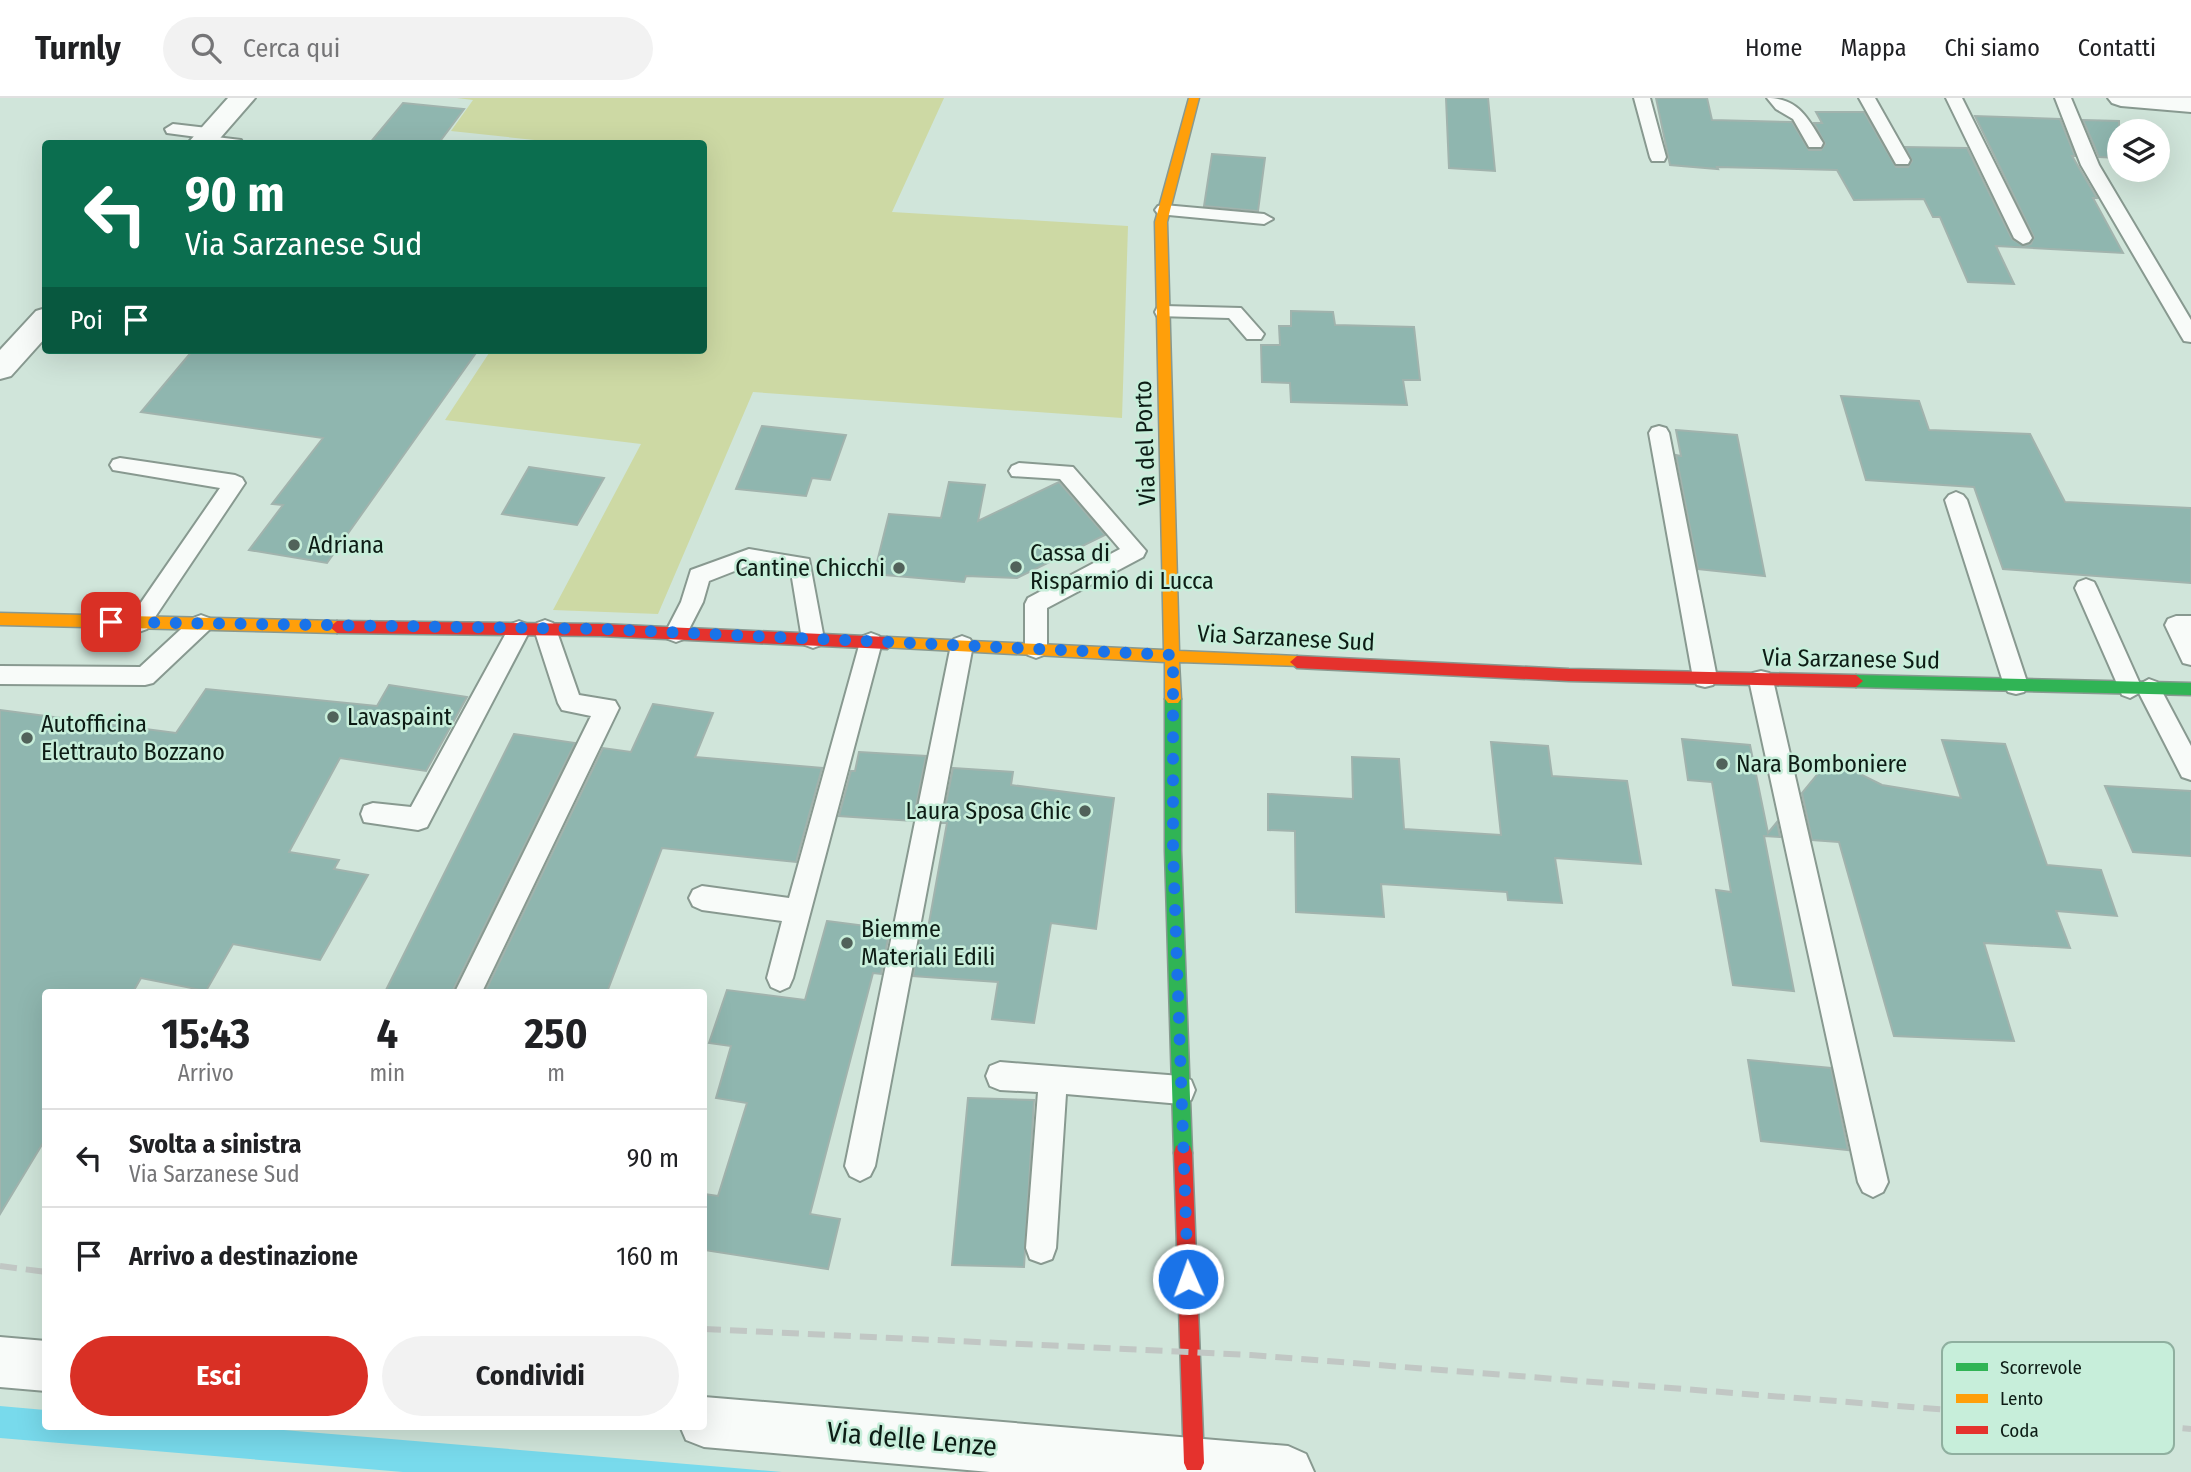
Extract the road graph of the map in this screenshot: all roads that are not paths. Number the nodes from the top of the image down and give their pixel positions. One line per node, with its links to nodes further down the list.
1 (242, 98): 11 (street)
2 (1195, 98): 15 (main road, Via del Porto)
3 (1642, 98): 13 (lane)
4 (1775, 98): 12 (lane)
5 (1867, 98): 14 (lane)
6 (1954, 98): 17 (lane)
7 (2063, 98): 21 (lane)
8 (2121, 98): 9 (street)
9 (2190, 108)
10 (173, 129): 11 (lane)
11 (205, 139)
12 (1815, 143)
13 (1658, 157)
14 (1902, 160)
15 (1164, 211): 16 (lane); 18 (main road, Via del Porto)
16 (1264, 219)
17 (2023, 238)
18 (1164, 312): 20 (lane); 27 (main road, Via del Porto)
19 (42, 322): 22 (street)
20 (1254, 334)
21 (2191, 336)
22 (0, 369)
23 (1659, 433): 44 (lane)
24 (120, 465): 31 (lane)
25 (1019, 471): 28 (lane)
26 (1956, 500): 46 (lane)
27 (1170, 532): 28 (lane); 41 (main road, Via del Porto)
28 (1135, 551): 40 (lane)
29 (2086, 588): 47 (lane)
30 (0, 619): 31 (main road, Via Sarzanese Sud)
31 (139, 623): 32 (main road, Via Sarzanese Sud)
32 (201, 624): 35 (main road, Via Sarzanese Sud); 43 (lane)
33 (2191, 625): 42 (lane)
34 (545, 629): 35 (main road, Via Sarzanese Sud); 36 (main road, Via Sarzanese Sud); 54 (lane)
35 (519, 630): 50 (lane)
36 (676, 633): 37 (main road, Via Sarzanese Sud); 37 (lane)
37 (813, 639): 38 (main road, Via Sarzanese Sud)
38 (871, 642): 39 (main road, Via Sarzanese Sud); 52 (lane)
39 (962, 645): 40 (main road, Via Sarzanese Sud); 58 (lane)
40 (1036, 649): 41 (main road, Via Sarzanese Sud)
41 (1173, 655): 44 (main road, Via Sarzanese Sud); 57 (main road, Via del Porto)
42 (2191, 656)
43 (0, 675)
44 (1705, 678): 45 (main road, Via Sarzanese Sud)
45 (1761, 680): 46 (main road, Via Sarzanese Sud); 59 (lane)
46 (2016, 685): 47 (main road, Via Sarzanese Sud)
47 (2139, 688): 48 (main road, Via Sarzanese Sud); 49 (lane)
48 (2191, 689)
49 (2191, 770)
50 (373, 814)
51 (702, 898): 52 (lane)
52 (798, 911): 53 (lane)
53 (780, 978)
54 (469, 989)
55 (1000, 1076): 56 (lane)
56 (1053, 1079): 57 (lane); 60 (lane)
57 (1181, 1090): 64 (main road, Via del Porto)
58 (860, 1166)
59 (1873, 1182)
60 (1041, 1248)
61 (0, 1362): 62 (street)
62 (42, 1366)
63 (707, 1422): 64 (street, Via delle Lenze)
64 (1194, 1463): 65 (street, Via delle Lenze)
65 (1289, 1472)

